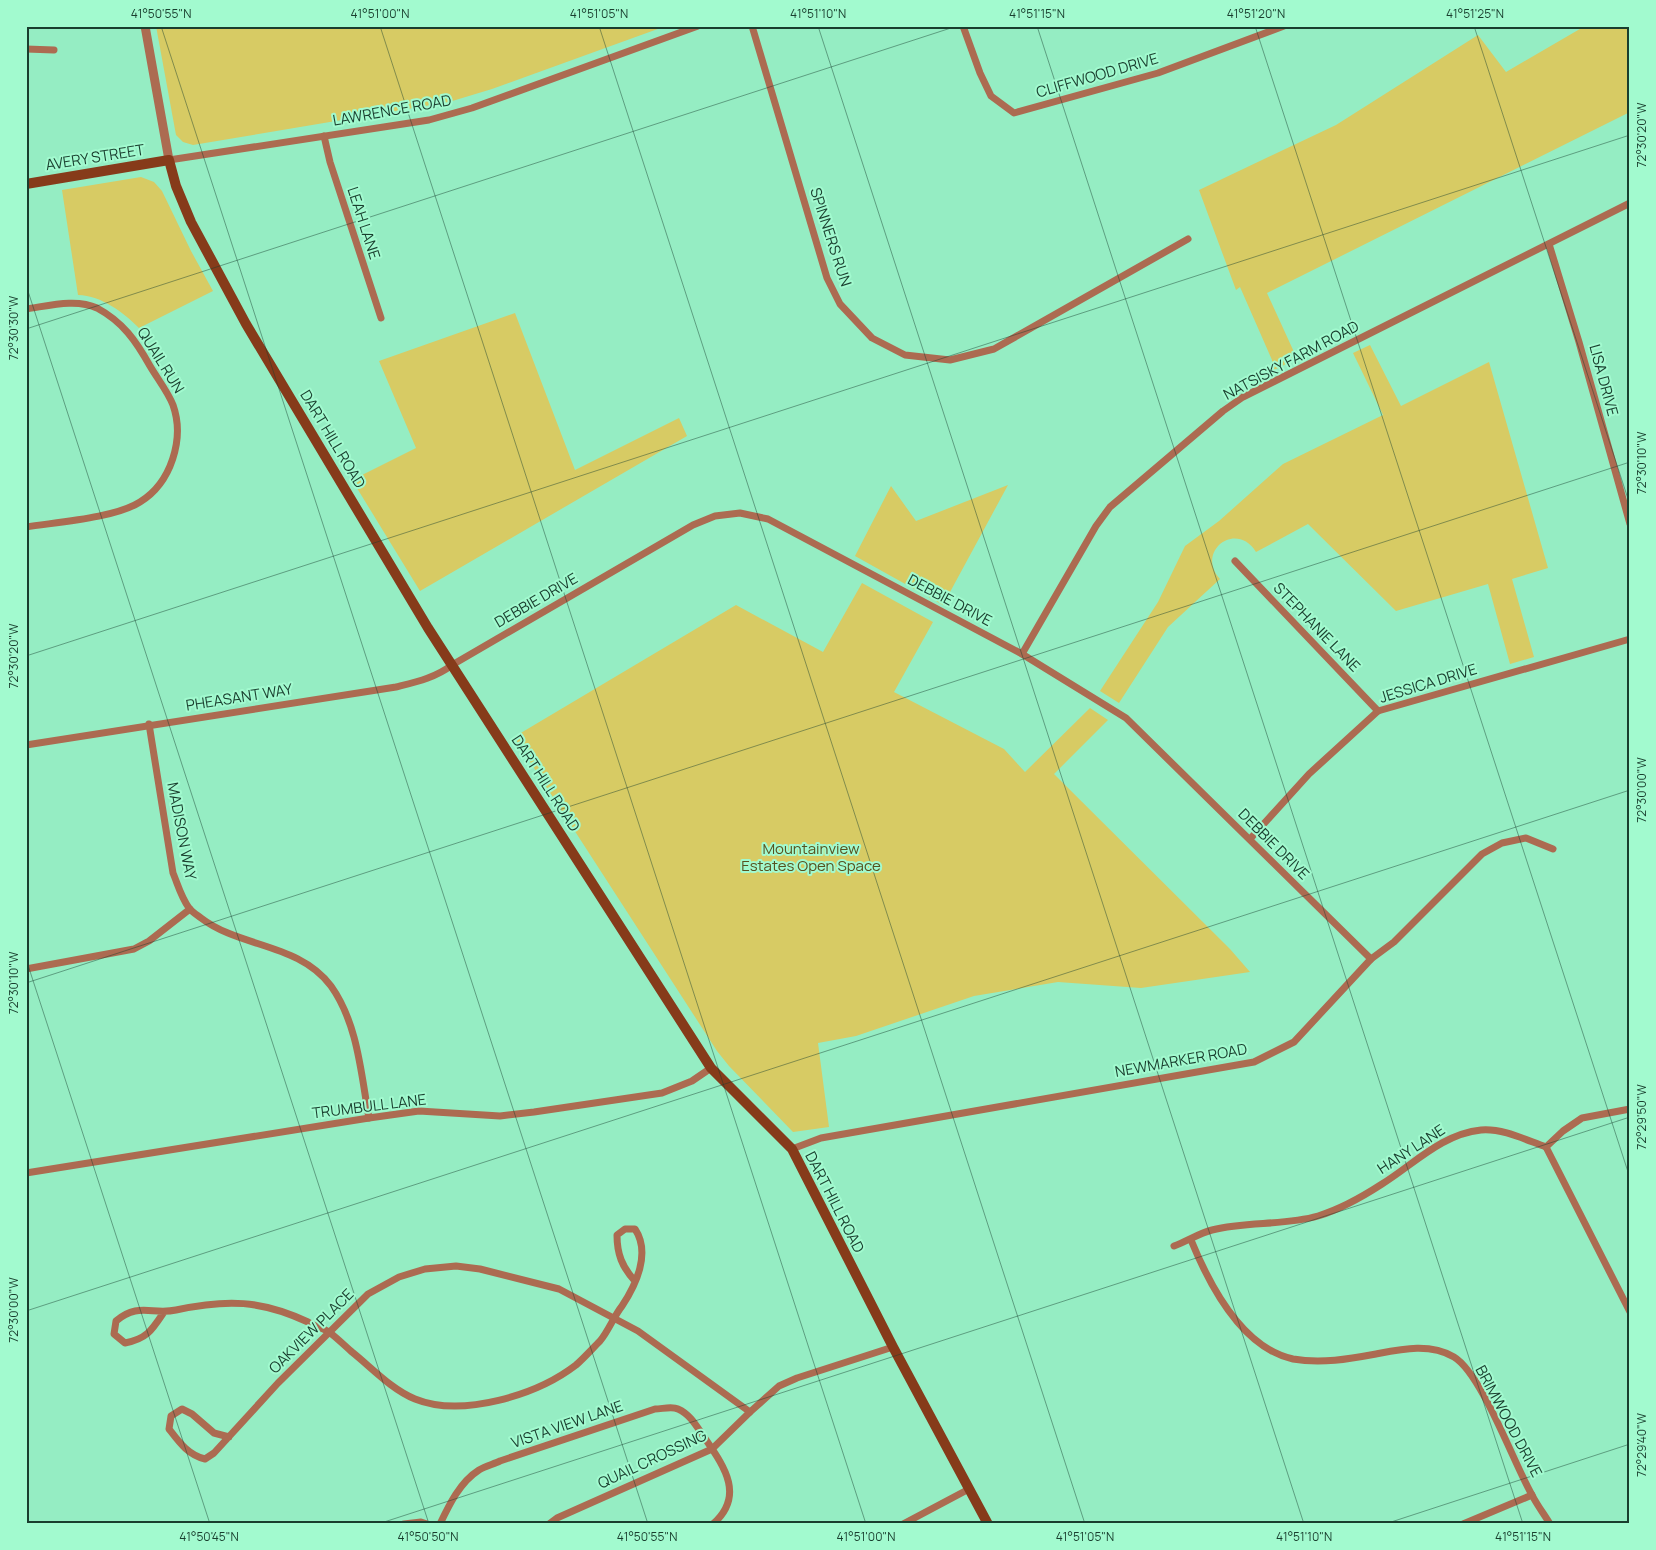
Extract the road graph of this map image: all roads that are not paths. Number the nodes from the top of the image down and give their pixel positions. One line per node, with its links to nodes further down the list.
1 (145, 26): 9 (street, DART HILL ROAD)
2 (698, 26): 8 (street, LAWRENCE ROAD)
3 (752, 26): 12 (street, SPINNERS RUN)
4 (963, 26): 5 (street, CLIFFWOOD DRIVE)
5 (1284, 26)
6 (26, 49): 7 (street)
7 (54, 50)
8 (324, 136): 9 (street, LAWRENCE ROAD); 15 (street, LEAH LANE)
9 (169, 160): 10 (main road, AVERY STREET); 21 (main road, DART HILL ROAD)
10 (26, 184)
11 (1630, 204): 13 (street, NATSISKY FARM ROAD)
12 (1188, 240)
13 (1549, 244): 16 (street, LISA DRIVE); 20 (street, NATSISKY FARM ROAD)
14 (26, 309): 17 (street, QUAIL RUN)
15 (381, 318)
16 (1630, 524)
17 (26, 527)
18 (1235, 561): 22 (street, STEPHANIE LANE)
19 (1630, 639): 22 (street, JESSICA DRIVE)
20 (1022, 654): 21 (street, DEBBIE DRIVE); 25 (street, DEBBIE DRIVE)
21 (452, 665): 23 (street, PHEASANT WAY); 30 (main road, DART HILL ROAD)
22 (1378, 711): 25 (street, JESSICA DRIVE)
23 (149, 724): 24 (street, PHEASANT WAY); 27 (street, MADISON WAY)
24 (26, 744)
25 (1250, 839): 28 (street, DEBBIE DRIVE)
26 (1553, 848): 28 (street, NEWMARKER ROAD)
27 (190, 909): 29 (street); 32 (street, MADISON WAY)
28 (1371, 959): 34 (street, NEWMARKER ROAD)
29 (26, 968)
30 (710, 1068): 32 (street, TRUMBULL LANE); 34 (main road, DART HILL ROAD)
31 (1630, 1109): 33 (street)
32 (369, 1118): 35 (street, TRUMBULL LANE)
33 (1546, 1147): 36 (street, HANY LANE); 40 (street)
34 (792, 1149): 43 (main road, DART HILL ROAD)
35 (26, 1173)
36 (1191, 1240): 37 (street, HANY LANE); 48 (street, BRIMWOOD DRIVE)
37 (1174, 1246)
38 (635, 1281): 38 (street); 41 (street)
39 (164, 1312): 39 (street); 42 (street)
40 (1630, 1312)
41 (613, 1318): 42 (street, OAKVIEW PLACE); 42 (street); 44 (street, OAKVIEW PLACE)
42 (329, 1332): 45 (street, OAKVIEW PLACE)
43 (893, 1347): 44 (street, QUAIL CROSSING); 47 (main road, DART HILL ROAD)
44 (750, 1412): 46 (street, QUAIL CROSSING)
45 (229, 1437): 45 (street, OAKVIEW PLACE)
46 (712, 1449): 52 (street, VISTA VIEW LANE); 53 (street, QUAIL CROSSING); 54 (street, VISTA VIEW LANE)
47 (969, 1489): 49 (street); 55 (main road, DART HILL ROAD)
48 (1532, 1495): 56 (street); 57 (street, BRIMWOOD DRIVE)
49 (908, 1523)
50 (404, 1524): 51 (street)
51 (427, 1524)
52 (440, 1524)
53 (549, 1524)
54 (714, 1524)
55 (988, 1524)
56 (1463, 1524)
57 (1550, 1524)

